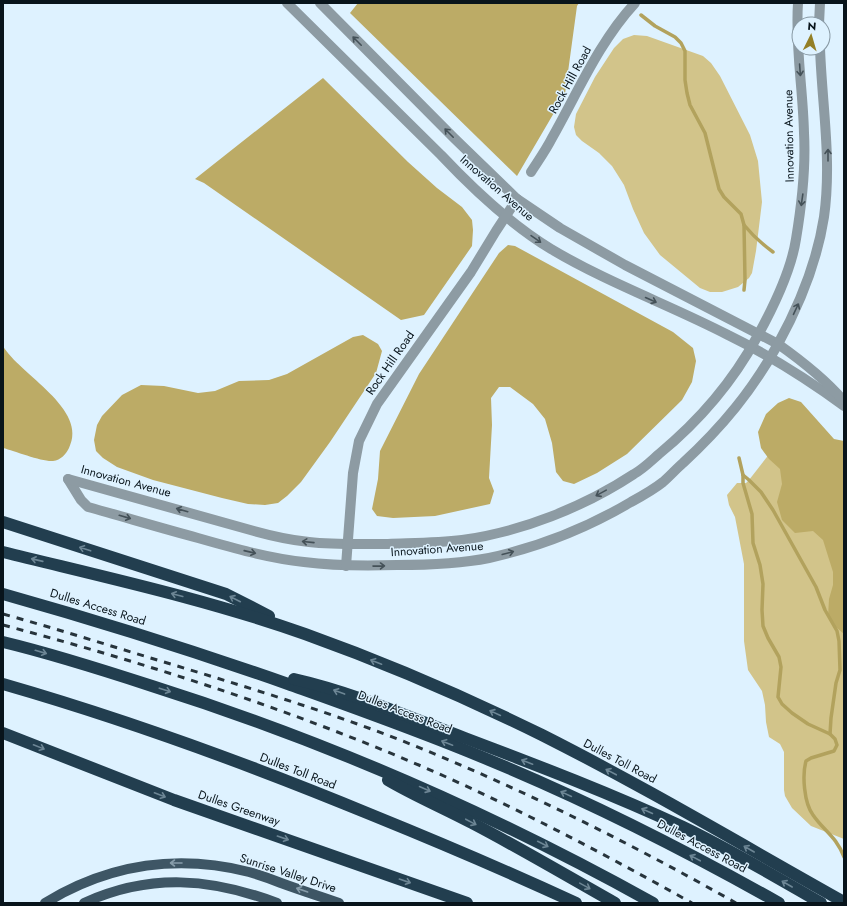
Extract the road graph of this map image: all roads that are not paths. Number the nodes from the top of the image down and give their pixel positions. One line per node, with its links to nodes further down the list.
1 (287, 3): 10 (street, Innovation Avenue)
2 (320, 3): 9 (street, Innovation Avenue, one-way to 2)
3 (635, 3): 8 (street, Rock Hill Road)
4 (798, 3): 11 (street, Innovation Avenue, one-way to 11)
5 (820, 3): 6 (street)
6 (819, 16)
7 (821, 56): 12 (street, Innovation Avenue, one-way to 7)
8 (532, 172)
9 (517, 199): 10 (street, Rock Hill Road); 11 (street, Innovation Avenue)
10 (505, 216): 13 (street, Innovation Avenue, one-way to 13); 18 (street, Rock Hill Road)
11 (759, 333): 12 (street, Innovation Avenue); 13 (street, Innovation Avenue)
12 (778, 344): 14 (street, Innovation Avenue); 15 (street)
13 (752, 347): 14 (street, Innovation Avenue); 18 (street, Innovation Avenue, one-way to 18)
14 (770, 358): 16 (street); 20 (street, Innovation Avenue, one-way to 14)
15 (844, 401)
16 (844, 406)
17 (3, 522): 22 (highway, one-way to 17)
18 (347, 544): 20 (street, Rock Hill Road); 20 (street, Innovation Avenue, one-way to 20)
19 (3, 552): 22 (highway, one-way to 19)
20 (346, 566)
21 (3, 594): 24 (highway, Dulles Access Road)
22 (308, 635): 28 (highway, Dulles Toll Road, one-way to 22)
23 (3, 642): 27 (highway, one-way to 27)
24 (248, 670): 37 (highway, Dulles Access Road, one-way to 24); 38 (highway, one-way to 24)
25 (3, 684): 34 (highway, Dulles Toll Road)
26 (3, 733): 33 (highway, Dulles Greenway, one-way to 33)
27 (338, 752): 35 (highway, one-way to 35); 36 (highway, one-way to 36)
28 (844, 902)
29 (45, 903): 32 (main road, Sunrise Valley Drive, one-way to 29)
30 (84, 903): 31 (main road)
31 (277, 903)
32 (339, 903)
33 (467, 903)
34 (576, 903)
35 (615, 903)
36 (653, 903)
37 (779, 903)
38 (821, 903)

